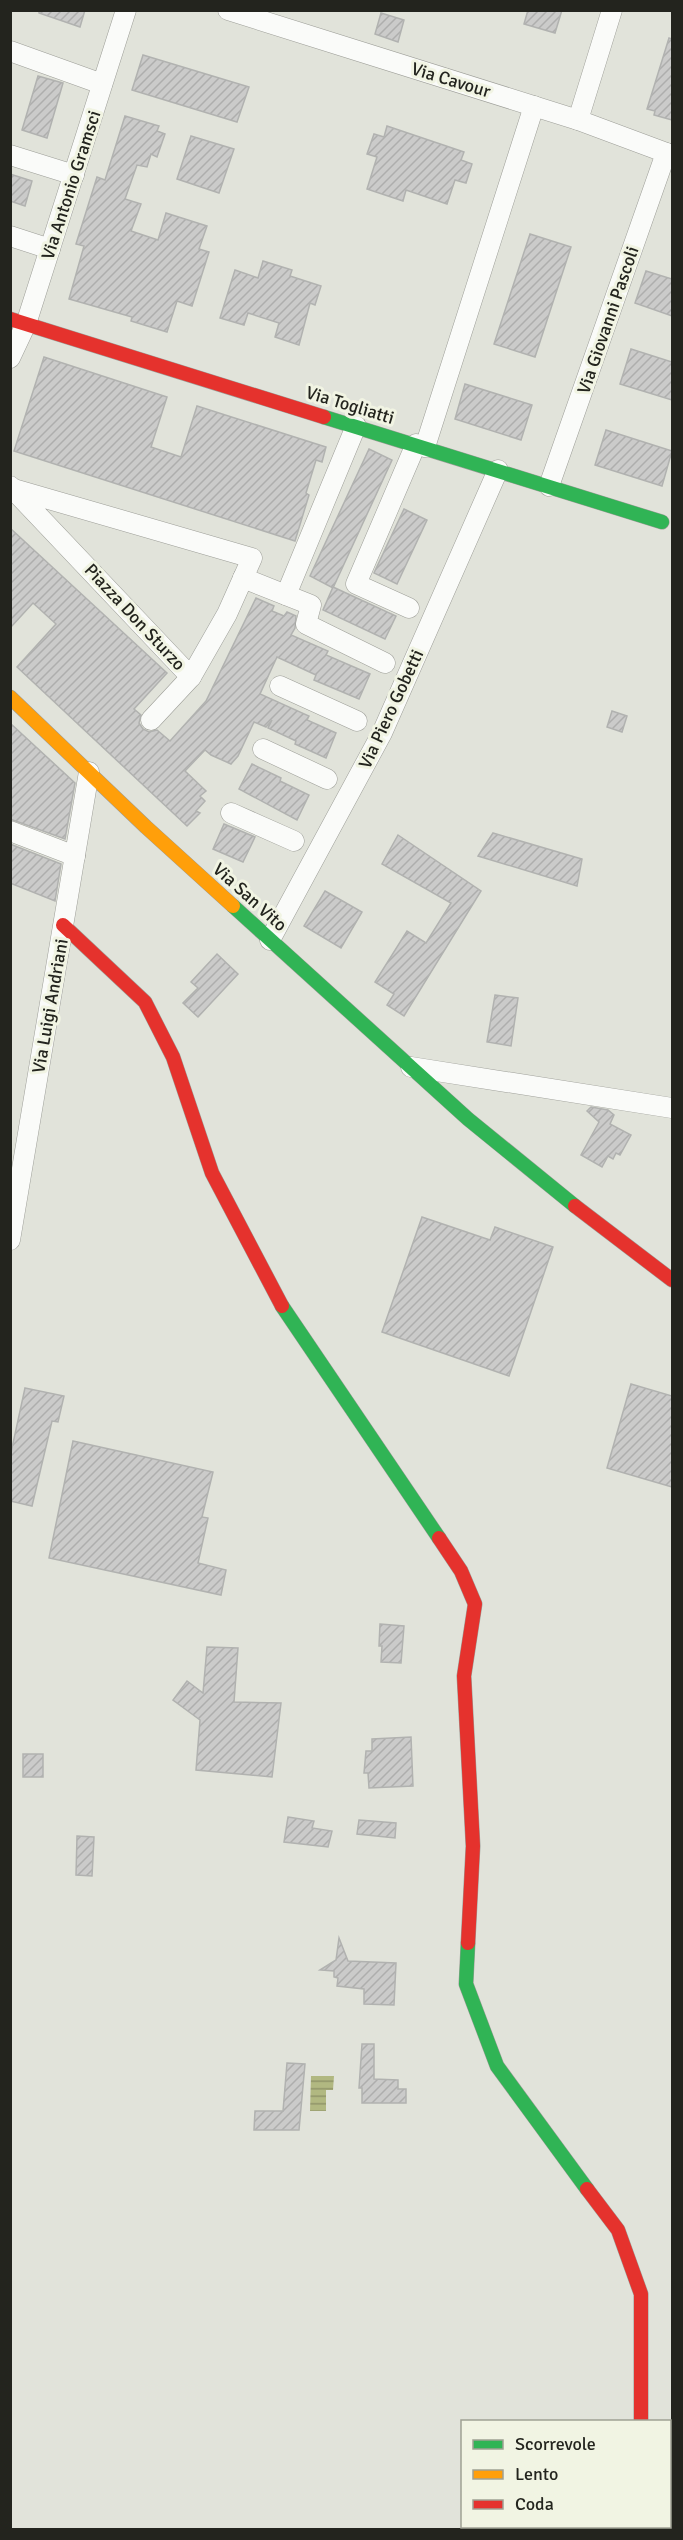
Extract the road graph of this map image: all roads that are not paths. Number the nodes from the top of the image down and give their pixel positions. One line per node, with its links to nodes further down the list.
1 (126, 10): 5 (street, Via Antonio Gramsci)
2 (228, 10): 6 (street, Via Cavour)
3 (612, 10): 7 (street)
4 (10, 51): 5 (street)
5 (102, 84): 10 (street, Via Antonio Gramsci)
6 (534, 106): 7 (street, Via Cavour); 16 (street)
7 (578, 120): 8 (street, Via Cavour)
8 (669, 154): 18 (street, Via Giovanni Pascoli)
9 (10, 155): 10 (street)
10 (74, 175): 12 (street, Via Antonio Gramsci)
11 (10, 236): 12 (street)
12 (50, 249): 13 (street, Via Antonio Gramsci)
13 (18, 322): 14 (street, Via Antonio Gramsci); 15 (street, Via Togliatti)
14 (10, 358)
15 (356, 426): 16 (street, Via Togliatti); 22 (street)
16 (420, 446): 17 (street, Via Togliatti); 23 (street)
17 (498, 470): 18 (street, Via Togliatti); 38 (street, Via Piero Gobetti)
18 (549, 486): 20 (street, Via Togliatti)
19 (12, 488): 21 (street, Piazza Don Sturzo); 25 (street, Piazza Don Sturzo)
20 (662, 522)
21 (243, 578): 22 (street); 25 (street, Piazza Don Sturzo)
22 (286, 595): 24 (street)
23 (409, 608)
24 (385, 663)
25 (191, 677): 28 (street)
26 (280, 686): 29 (street)
27 (10, 697): 31 (street, Via San Vito)
28 (151, 720)
29 (357, 722)
30 (263, 749): 32 (street)
31 (89, 772): 36 (street, Via Luigi Andriani); 38 (street, Via San Vito)
32 (327, 779)
33 (231, 813): 35 (street)
34 (10, 831): 36 (street)
35 (294, 841)
36 (75, 856): 37 (street, Via Luigi Andriani)
37 (63, 925): 41 (street, Via Luigi Andriani); 43 (street)
38 (270, 940): 39 (street, Via San Vito)
39 (409, 1067): 40 (street); 42 (street, Via San Vito)
40 (672, 1108)
41 (10, 1240)
42 (672, 1280)
43 (640, 2420)

